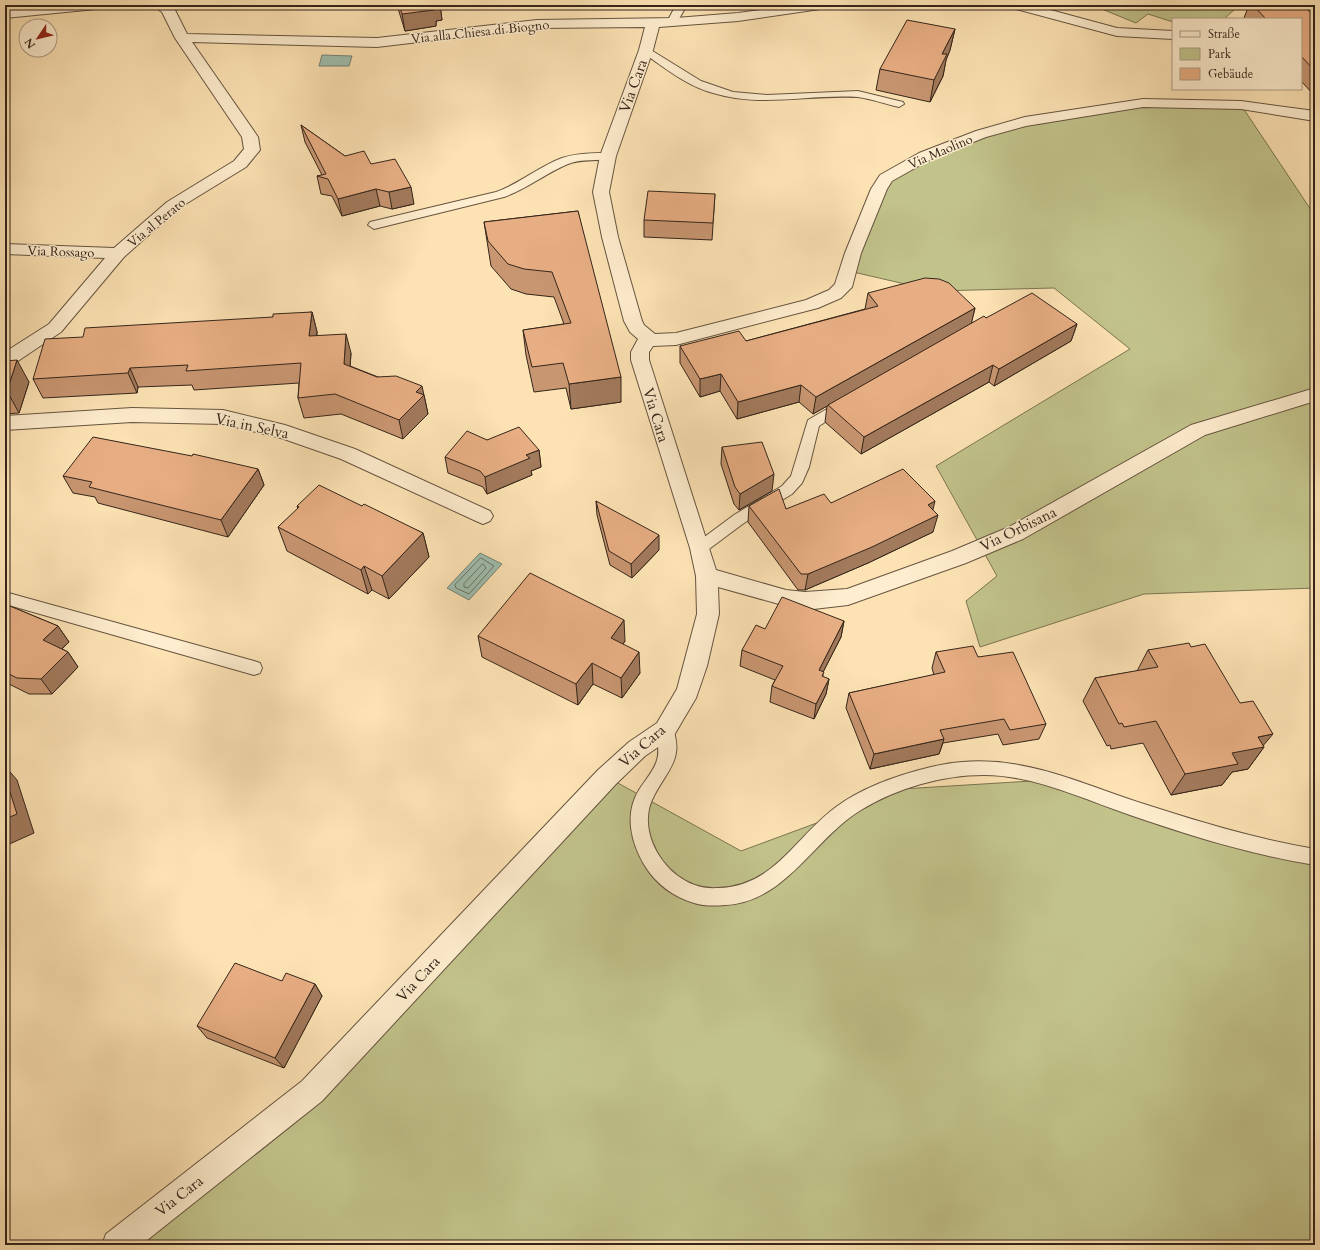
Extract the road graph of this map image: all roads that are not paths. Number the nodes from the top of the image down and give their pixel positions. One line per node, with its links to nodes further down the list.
1 (96, 5): 8 (street)
2 (159, 5): 12 (street)
3 (682, 5): 10 (lane)
4 (820, 5): 6 (street, Via alla Chiesa di Biogno)
5 (1017, 5): 11 (street)
6 (801, 7): 10 (street, Via alla Chiesa di Biogno)
7 (5, 9): 8 (street)
8 (27, 9): 9 (street)
9 (5, 14)
10 (663, 23): 12 (street, Via alla Chiesa di Biogno); 13 (street, Via Cara)
11 (1172, 35)
12 (182, 38): 21 (street, Via al Perato)
13 (646, 50): 15 (lane); 18 (street, Via Cara)
14 (1263, 94): 16 (street)
15 (899, 104)
16 (1276, 109): 17 (street, Via Maolino); 22 (street, Via Maolino)
17 (1315, 116)
18 (608, 156): 19 (lane); 22 (street, Via Cara)
19 (374, 225)
20 (5, 249): 21 (street, Via Rossago)
21 (118, 253): 23 (street, Via al Perato)
22 (648, 338): 28 (street, Via Cara)
23 (5, 360)
24 (1315, 394): 29 (street, Via Orbisana)
25 (853, 399): 28 (lane)
26 (5, 422): 27 (street, Via in Selva)
27 (483, 516)
28 (700, 548): 29 (street, Via Cara)
29 (707, 576): 32 (street, Via Cara)
30 (5, 598): 31 (lane)
31 (254, 668)
32 (665, 730): 33 (lane); 34 (street, Via Cara)
33 (1315, 857)
34 (117, 1245)

